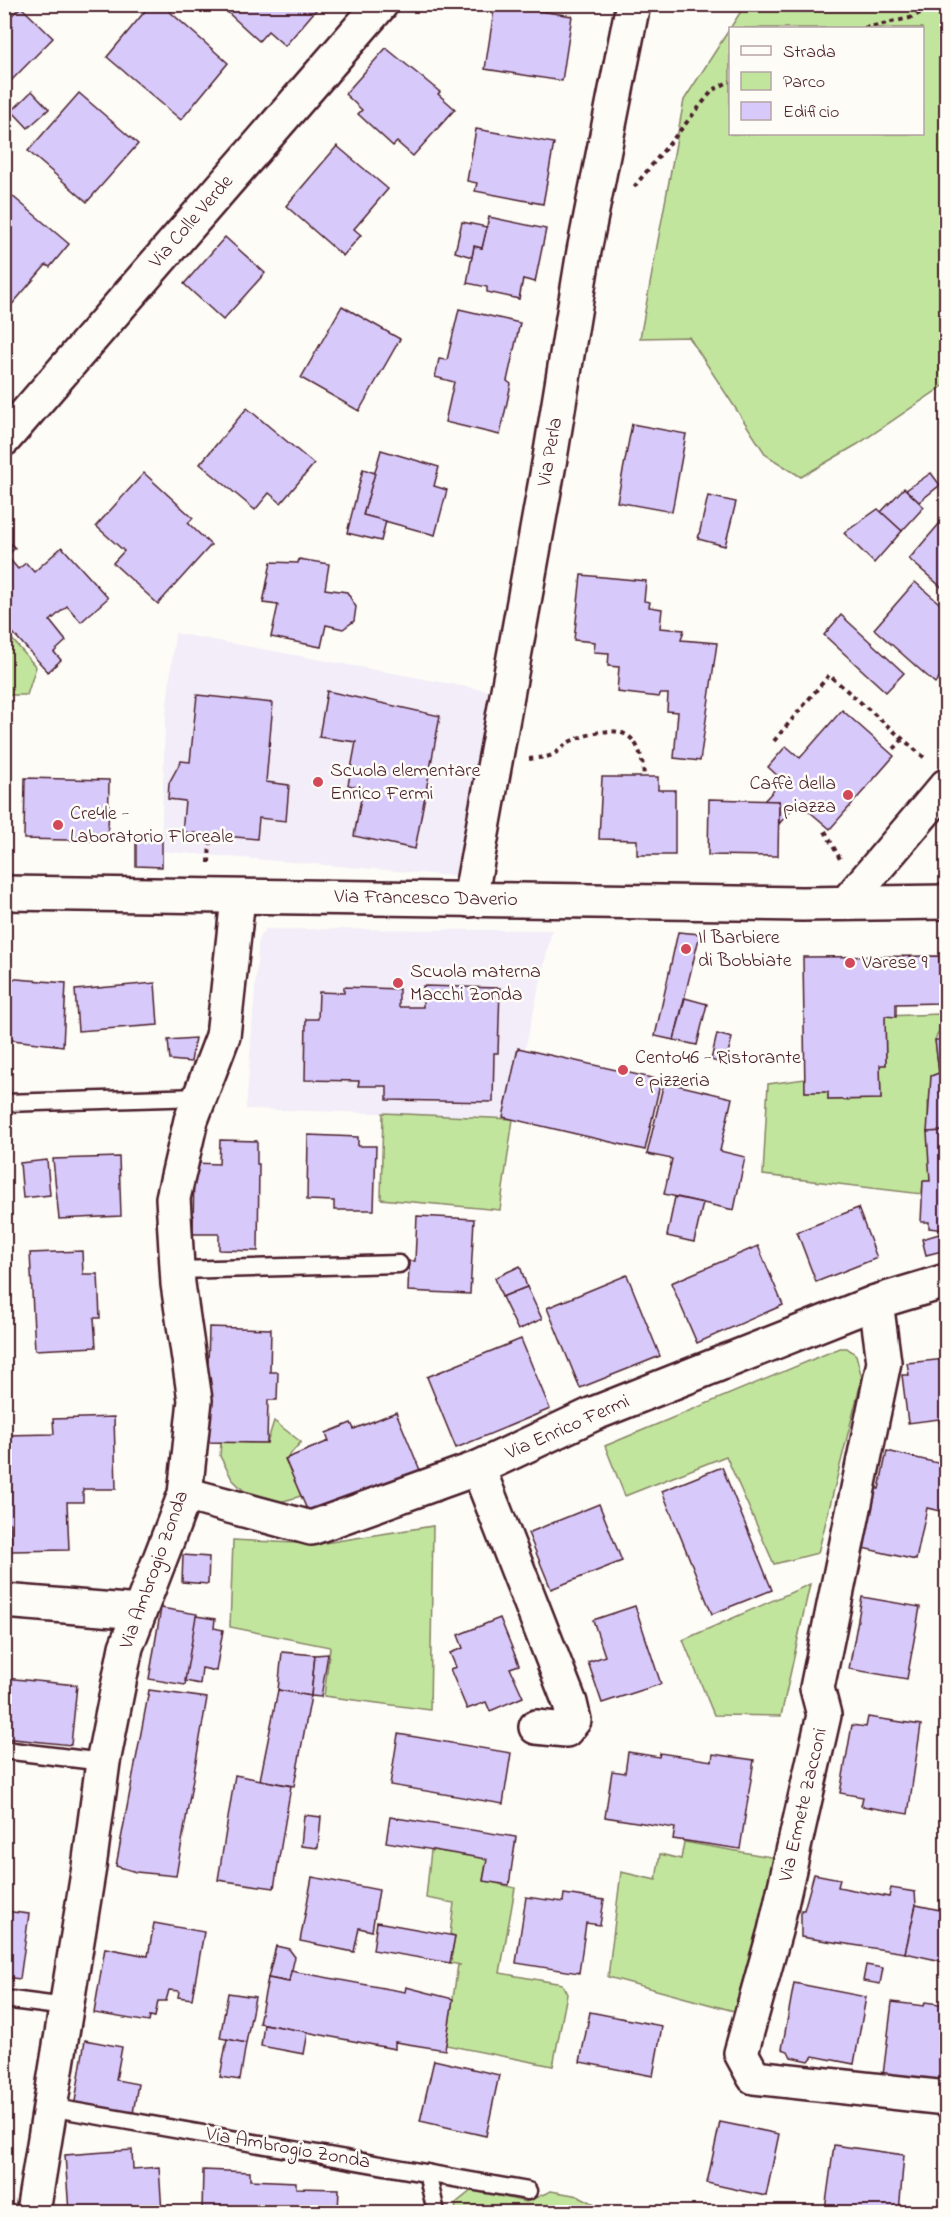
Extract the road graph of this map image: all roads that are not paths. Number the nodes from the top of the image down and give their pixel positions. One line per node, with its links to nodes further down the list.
1 (381, 4): 3 (street, Via Colle Verde)
2 (633, 4): 8 (street, Via Perla)
3 (4, 440)
4 (938, 774): 9 (street)
5 (946, 879): 9 (street, Via Francesco Daverio)
6 (4, 893): 7 (street, Via Francesco Daverio)
7 (238, 898): 8 (street, Via Francesco Daverio); 11 (street, Via Ambrogio Zonda)
8 (470, 900): 9 (street, Via Francesco Daverio)
9 (848, 901): 10 (street, Via Francesco Daverio)
10 (946, 902)
11 (201, 1097): 12 (lane); 14 (street, Via Ambrogio Zonda)
12 (4, 1103)
13 (399, 1264): 14 (lane)
14 (177, 1270): 18 (street, Via Ambrogio Zonda)
15 (946, 1281): 16 (street, Via Enrico Fermi)
16 (876, 1302): 17 (street, Via Enrico Fermi); 26 (street, Via Ermete Zacconi)
17 (478, 1468): 18 (street, Via Enrico Fermi); 21 (street)
18 (185, 1494): 20 (street, Via Ambrogio Zonda)
19 (4, 1601): 20 (street)
20 (139, 1612): 23 (street, Via Ambrogio Zonda)
21 (536, 1727)
22 (4, 1750): 23 (lane)
23 (103, 1762): 25 (street, Via Ambrogio Zonda)
24 (4, 1999): 25 (lane)
25 (66, 2007): 27 (street, Via Ambrogio Zonda)
26 (946, 2098)
27 (49, 2107): 28 (lane, Via Ambrogio Zonda); 30 (street, Via Ambrogio Zonda)
28 (427, 2173): 29 (lane, Via Ambrogio Zonda); 31 (lane)
29 (528, 2191)
30 (33, 2212)
31 (436, 2212)

